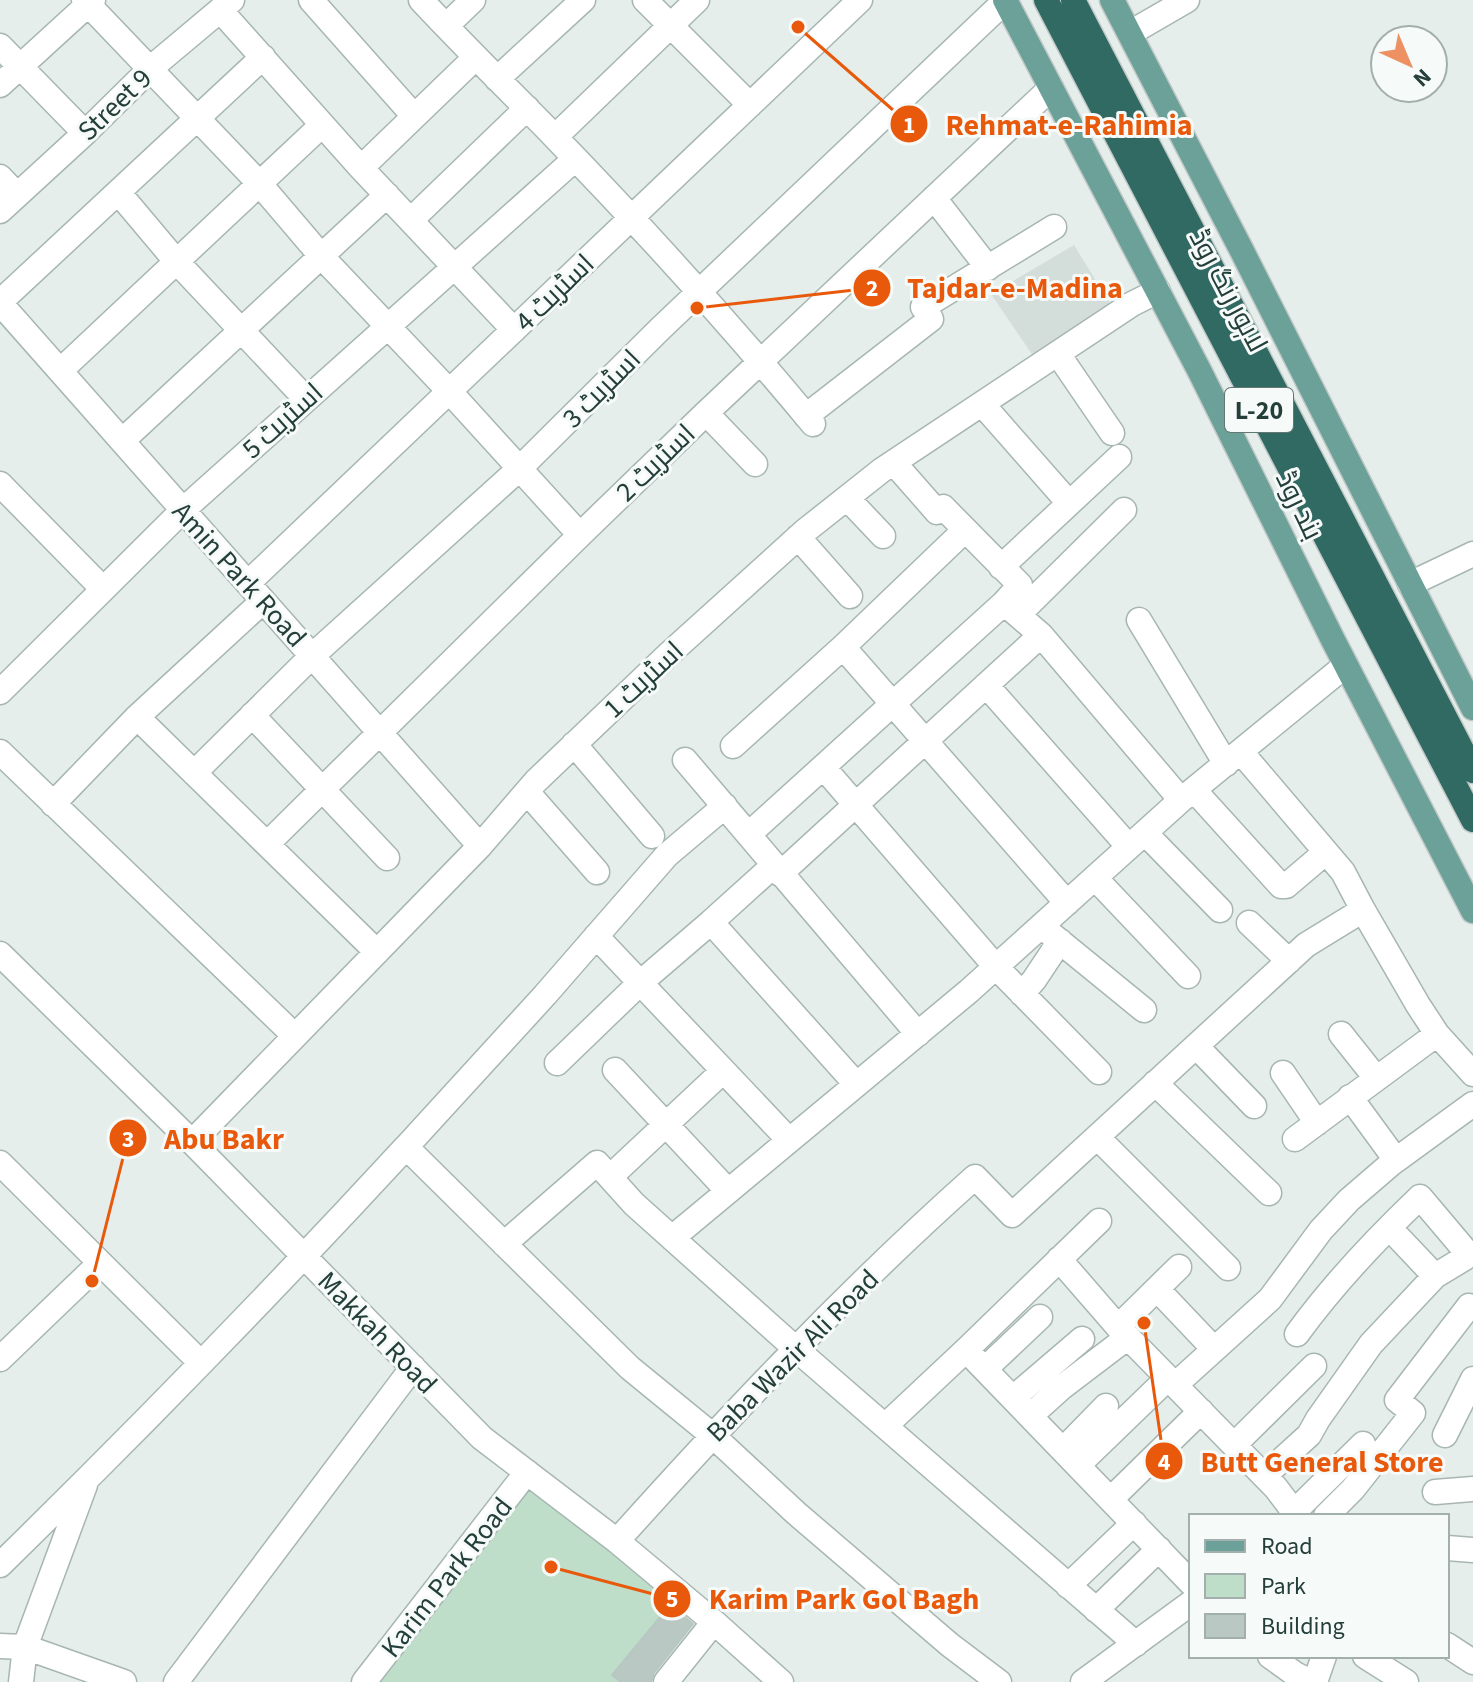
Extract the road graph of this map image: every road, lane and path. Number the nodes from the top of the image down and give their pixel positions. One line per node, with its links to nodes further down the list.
1 (311, 0): 28 (street)
2 (421, 0): 16 (street)
3 (473, 0): 16 (street)
4 (583, 0): 23 (street)
5 (645, 0): 15 (street)
6 (697, 0): 15 (street)
7 (1005, 0): 25 (main road, بند روڈ); 48 (street, اسٹریٹ 3)
8 (1046, 0): 110 (highway, لاہور رنگ روڈ / L-20)
9 (1073, 0): 102 (highway, لاہور رنگ روڈ / L-20)
10 (1112, 0): 17 (main road)
11 (1187, 0): 17 (street)
12 (88, 1): 21 (street); 22 (street)
13 (858, 1): 26 (street, اسٹریٹ 4)
14 (226, 5): 19 (street); 22 (street, Street 9)
15 (671, 25): 26 (street); 32 (street)
16 (446, 26): 20 (street)
17 (1130, 33): 78 (main road)
18 (0, 46): 21 (street)
19 (263, 57): 29 (street); 30 (street)
20 (476, 57): 23 (street); 28 (street)
21 (20, 66): 24 (street); 31 (street)
22 (151, 68): 29 (street); 31 (street, Street 9)
23 (497, 79): 27 (street)
24 (0, 85)
25 (1051, 88): 39 (street, اسٹریٹ 2); 49 (main road, بند روڈ)
26 (750, 105): 41 (street, اسٹریٹ 4)
27 (527, 108): 32 (street); 42 (street)
28 (414, 116): 34 (street)
29 (198, 118): 36 (street); 37 (street)
30 (322, 125): 34 (street); 36 (street)
31 (85, 133): 40 (street, Street 9)
32 (555, 137): 33 (street)
33 (575, 159): 41 (street); 46 (street, اسٹریٹ 5)
34 (361, 168): 38 (street)
35 (0, 177): 40 (street)
36 (259, 183): 44 (street); 45 (street)
37 (118, 192): 45 (street); 50 (street)
38 (387, 195): 42 (street); 44 (street)
39 (934, 198): 47 (street); 55 (street, اسٹریٹ 2)
40 (9, 203)
41 (631, 219): 48 (street); 52 (street, اسٹریٹ 4)
42 (411, 220): 46 (street)
43 (1054, 227): 47 (street)
44 (322, 257): 51 (street); 53 (street)
45 (176, 261): 53 (street); 56 (street)
46 (454, 266): 51 (street, اسٹریٹ 5); 52 (street)
47 (988, 268): 55 (street)
48 (699, 291): 55 (street); 66 (street, اسٹریٹ 3)
49 (1158, 291): 54 (street, اسٹریٹ 1); 87 (main road, بند روڈ)
50 (0, 302): 56 (street, Amin Park Road)
51 (387, 326): 57 (street); 58 (street, اسٹریٹ 5)
52 (514, 330): 57 (street, اسٹریٹ 4)
53 (242, 331): 58 (street); 62 (street)
54 (1058, 354): 59 (street, اسٹریٹ 1); 61 (street)
55 (761, 361): 60 (street, اسٹریٹ 2)
56 (60, 371): 62 (street, Amin Park Road)
57 (450, 392): 66 (street); 80 (street, اسٹریٹ 4)
58 (306, 399): 70 (street, اسٹریٹ 5)
59 (983, 405): 64 (street, اسٹریٹ 1); 69 (street)
60 (706, 413): 65 (street); 73 (street, اسٹریٹ 2)
61 (1112, 433)
62 (122, 441): 70 (street, Amin Park Road)
63 (1119, 457): 69 (street)
64 (894, 463): 67 (street, اسٹریٹ 1); 72 (street)
65 (755, 464)
66 (519, 469): 73 (street); 86 (street, اسٹریٹ 3)
67 (847, 498): 74 (street); 75 (street, اسٹریٹ 1)
68 (6, 500): 79 (street)
69 (1069, 503): 77 (street)
70 (183, 510): 79 (street, اسٹریٹ 5); 80 (street, Amin Park Road)
71 (1124, 510): 82 (street)
72 (965, 530): 77 (street); 85 (street)
73 (580, 535): 94 (street, اسٹریٹ 2)
74 (883, 536)
75 (798, 537): 81 (street); 96 (street, اسٹریٹ 1)
76 (1473, 554): 78 (street)
77 (1001, 567): 82 (street)
78 (1410, 584): 91 (main road)
79 (103, 589): 89 (street, اسٹریٹ 5)
80 (256, 592): 86 (street, Amin Park Road); 93 (street, اسٹریٹ 4)
81 (850, 596)
82 (1011, 609): 84 (street); 90 (street)
83 (1139, 620): 99 (street)
84 (1041, 635): 88 (street); 106 (street)
85 (843, 647): 90 (street); 97 (street)
86 (312, 656): 92 (street, اسٹریٹ 3); 94 (street, Amin Park Road)
87 (1346, 665): 99 (street); 124 (main road, بند روڈ)
88 (986, 685): 95 (street); 113 (street)
89 (0, 692)
90 (893, 704): 95 (street); 101 (street)
91 (1473, 708)
92 (252, 715): 103 (street, اسٹریٹ 3); 104 (street)
93 (137, 717): 103 (street); 107 (street, اسٹریٹ 4)
94 (380, 733): 104 (street, اسٹریٹ 2); 115 (street, Amin Park Road)
95 (925, 741): 108 (street); 121 (street)
96 (574, 744): 105 (street, اسٹریٹ 1); 112 (street)
97 (733, 746)
98 (0, 752): 107 (street)
99 (1233, 758): 106 (street); 116 (street)
100 (685, 760): 109 (street)
101 (823, 767): 108 (street); 111 (street)
102 (1473, 771)
103 (194, 773): 114 (street)
104 (321, 791): 114 (street, اسٹریٹ 2); 117 (street)
105 (527, 792): 115 (street, اسٹریٹ 1); 119 (street)
106 (1188, 795): 113 (street); 116 (street)
107 (53, 804): 140 (street)
108 (856, 805): 118 (street); 132 (street)
109 (725, 806): 111 (street); 128 (street)
110 (1473, 820)
111 (749, 834): 118 (street)
112 (652, 836)
113 (1137, 840): 120 (street); 122 (street)
114 (267, 844): 129 (street)
115 (480, 846): 129 (street, اسٹریٹ 1)
116 (1326, 852): 123 (street)
117 (387, 858)
118 (776, 870): 125 (street); 137 (street)
119 (597, 872)
120 (1095, 878): 121 (street); 133 (street)
121 (1067, 903): 127 (street)
122 (1220, 910)
123 (1363, 910): 131 (street); 139 (street)
124 (1473, 911)
125 (711, 922): 134 (street); 150 (street)
126 (1249, 923): 131 (street)
127 (1050, 934): 132 (street); 135 (street); 136 (street)
128 (596, 936): 134 (street); 160 (street)
129 (377, 952): 140 (street, اسٹریٹ 1)
130 (0, 955): 159 (street, Makkah Road)
131 (1289, 961): 141 (street)
132 (996, 967): 135 (street); 137 (street)
133 (1188, 976)
134 (640, 983): 142 (street); 144 (street)
135 (1022, 994): 145 (street)
136 (1144, 1010)
137 (918, 1034): 150 (street)
138 (1341, 1034): 148 (street)
139 (1437, 1034): 147 (street); 148 (street)
140 (295, 1036): 159 (street, اسٹریٹ 1)
141 (1196, 1046): 149 (street); 153 (street)
142 (557, 1063)
143 (615, 1070): 155 (street)
144 (723, 1071): 155 (street); 158 (street)
145 (1099, 1072)
146 (1283, 1073): 154 (street)
147 (1473, 1074)
148 (1376, 1078): 151 (street)
149 (1155, 1083): 156 (street); 165 (street)
150 (856, 1084): 158 (street)
151 (1350, 1097): 154 (street); 161 (street)
152 (1473, 1104): 161 (street)
153 (1254, 1106)
154 (1317, 1123): 157 (street)
155 (666, 1124): 163 (street); 164 (street)
156 (1097, 1137): 175 (street); 183 (street, Baba Wazir Ali Road)
157 (1295, 1139)
158 (789, 1140): 164 (street)
159 (192, 1142): 171 (street, Makkah Road)
160 (406, 1147): 169 (street); 171 (street)
161 (1396, 1160): 184 (street)
162 (0, 1163): 173 (street)
163 (610, 1177): 167 (street); 169 (street)
164 (728, 1191): 167 (street)
165 (1269, 1193)
166 (1099, 1221): 172 (street)
167 (672, 1238): 183 (street)
168 (1399, 1238): 176 (street)
169 (504, 1244): 198 (street)
170 (1471, 1254): 176 (street); 181 (street)
171 (305, 1256): 187 (street); 189 (street, Makkah Road)
172 (1059, 1259): 180 (street); 185 (street)
173 (100, 1263): 186 (street); 187 (street)
174 (1179, 1267): 177 (street)
175 (1228, 1268)
176 (1435, 1276): 204 (street)
177 (1157, 1289): 180 (street); 184 (street)
178 (1469, 1306): 210 (street)
179 (1040, 1317): 190 (street)
180 (1123, 1332): 192 (street); 194 (street)
181 (1297, 1334)
182 (1082, 1339): 194 (street)
183 (796, 1349): 197 (street); 198 (street, Baba Wazir Ali Road)
184 (1214, 1349): 192 (street)
185 (966, 1350): 190 (street); 197 (street)
186 (1, 1355)
187 (200, 1362): 205 (street)
188 (1314, 1366): 201 (street)
189 (413, 1367): 203 (street, Makkah Road); 232 (street)
190 (985, 1369): 194 (street)
191 (1473, 1379): 196 (street)
192 (1172, 1381): 195 (street); 202 (street)
193 (1106, 1406): 202 (street)
194 (1022, 1407): 202 (street)
195 (1201, 1411): 201 (street); 208 (street)
196 (1465, 1413): 199 (street)
197 (885, 1426): 218 (street)
198 (712, 1435): 212 (street, Baba Wazir Ali Road); 236 (street)
199 (1445, 1435)
200 (1363, 1444): 209 (street)
201 (1234, 1445): 204 (street)
202 (1071, 1458): 208 (street)
203 (527, 1472): 212 (street, Makkah Road); 233 (street, Karim Park Road)
204 (1264, 1476): 209 (street)
205 (88, 1479): 216 (street); 225 (street)
206 (1473, 1489): 207 (street)
207 (1435, 1492)
208 (1111, 1499): 211 (street)
209 (1296, 1514)
210 (1328, 1514)
211 (1134, 1523): 214 (street); 218 (street)
212 (617, 1541): 221 (street, Makkah Road)
213 (1449, 1548): 215 (street)
214 (1159, 1549): 217 (street); 220 (street)
215 (1473, 1550)
216 (0, 1565)
217 (1189, 1581)
218 (1068, 1586): 220 (street)
219 (1189, 1604): 222 (street)
220 (1096, 1610): 222 (street)
221 (714, 1622): 234 (street); 235 (street, Makkah Road)
222 (1136, 1644): 237 (street)
223 (0, 1646): 225 (street)
224 (1449, 1646): 229 (street)
225 (25, 1647): 230 (street); 231 (street)
226 (1273, 1658): 238 (street)
227 (1323, 1658): 238 (street)
228 (1368, 1658): 239 (street)
229 (1473, 1662)
230 (21, 1682)
231 (124, 1682)
232 (176, 1682)
233 (364, 1682)
234 (666, 1682)
235 (781, 1682)
236 (999, 1682)
237 (1083, 1682)
238 (1313, 1682)
239 (1406, 1682)

